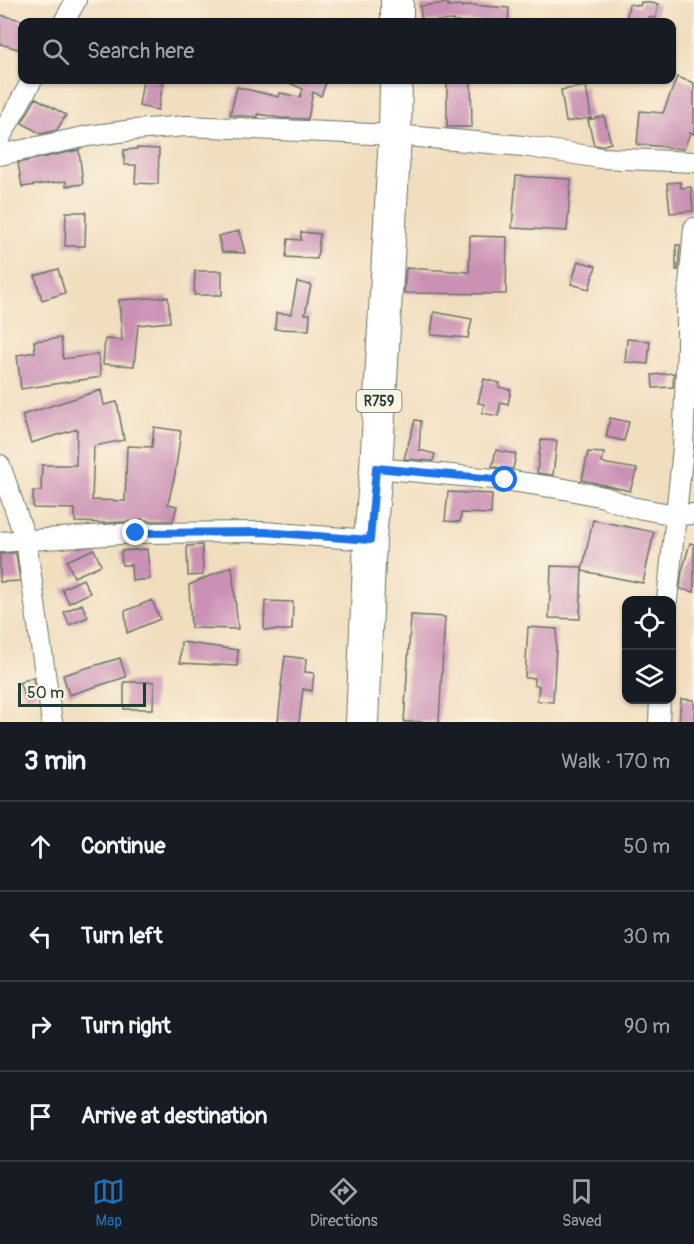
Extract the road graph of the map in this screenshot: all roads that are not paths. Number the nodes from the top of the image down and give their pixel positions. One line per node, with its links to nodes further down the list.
1 (76, 0): 3 (street)
2 (398, 0): 4 (main road)
3 (66, 18)
4 (397, 18)
5 (30, 84): 8 (street)
6 (396, 84): 7 (main road, R759)
7 (395, 135): 9 (street); 10 (street); 13 (main road, R759)
8 (0, 138)
9 (0, 155)
10 (694, 162)
11 (694, 228): 14 (street)
12 (0, 465): 16 (street)
13 (376, 468): 14 (street); 15 (main road, R759)
14 (685, 515): 18 (street)
15 (370, 540): 16 (street); 21 (main road, R759)
16 (26, 541): 17 (street); 20 (street)
17 (0, 542)
18 (668, 596)
19 (660, 704): 22 (street)
20 (52, 722)
21 (362, 722)
22 (659, 722)

